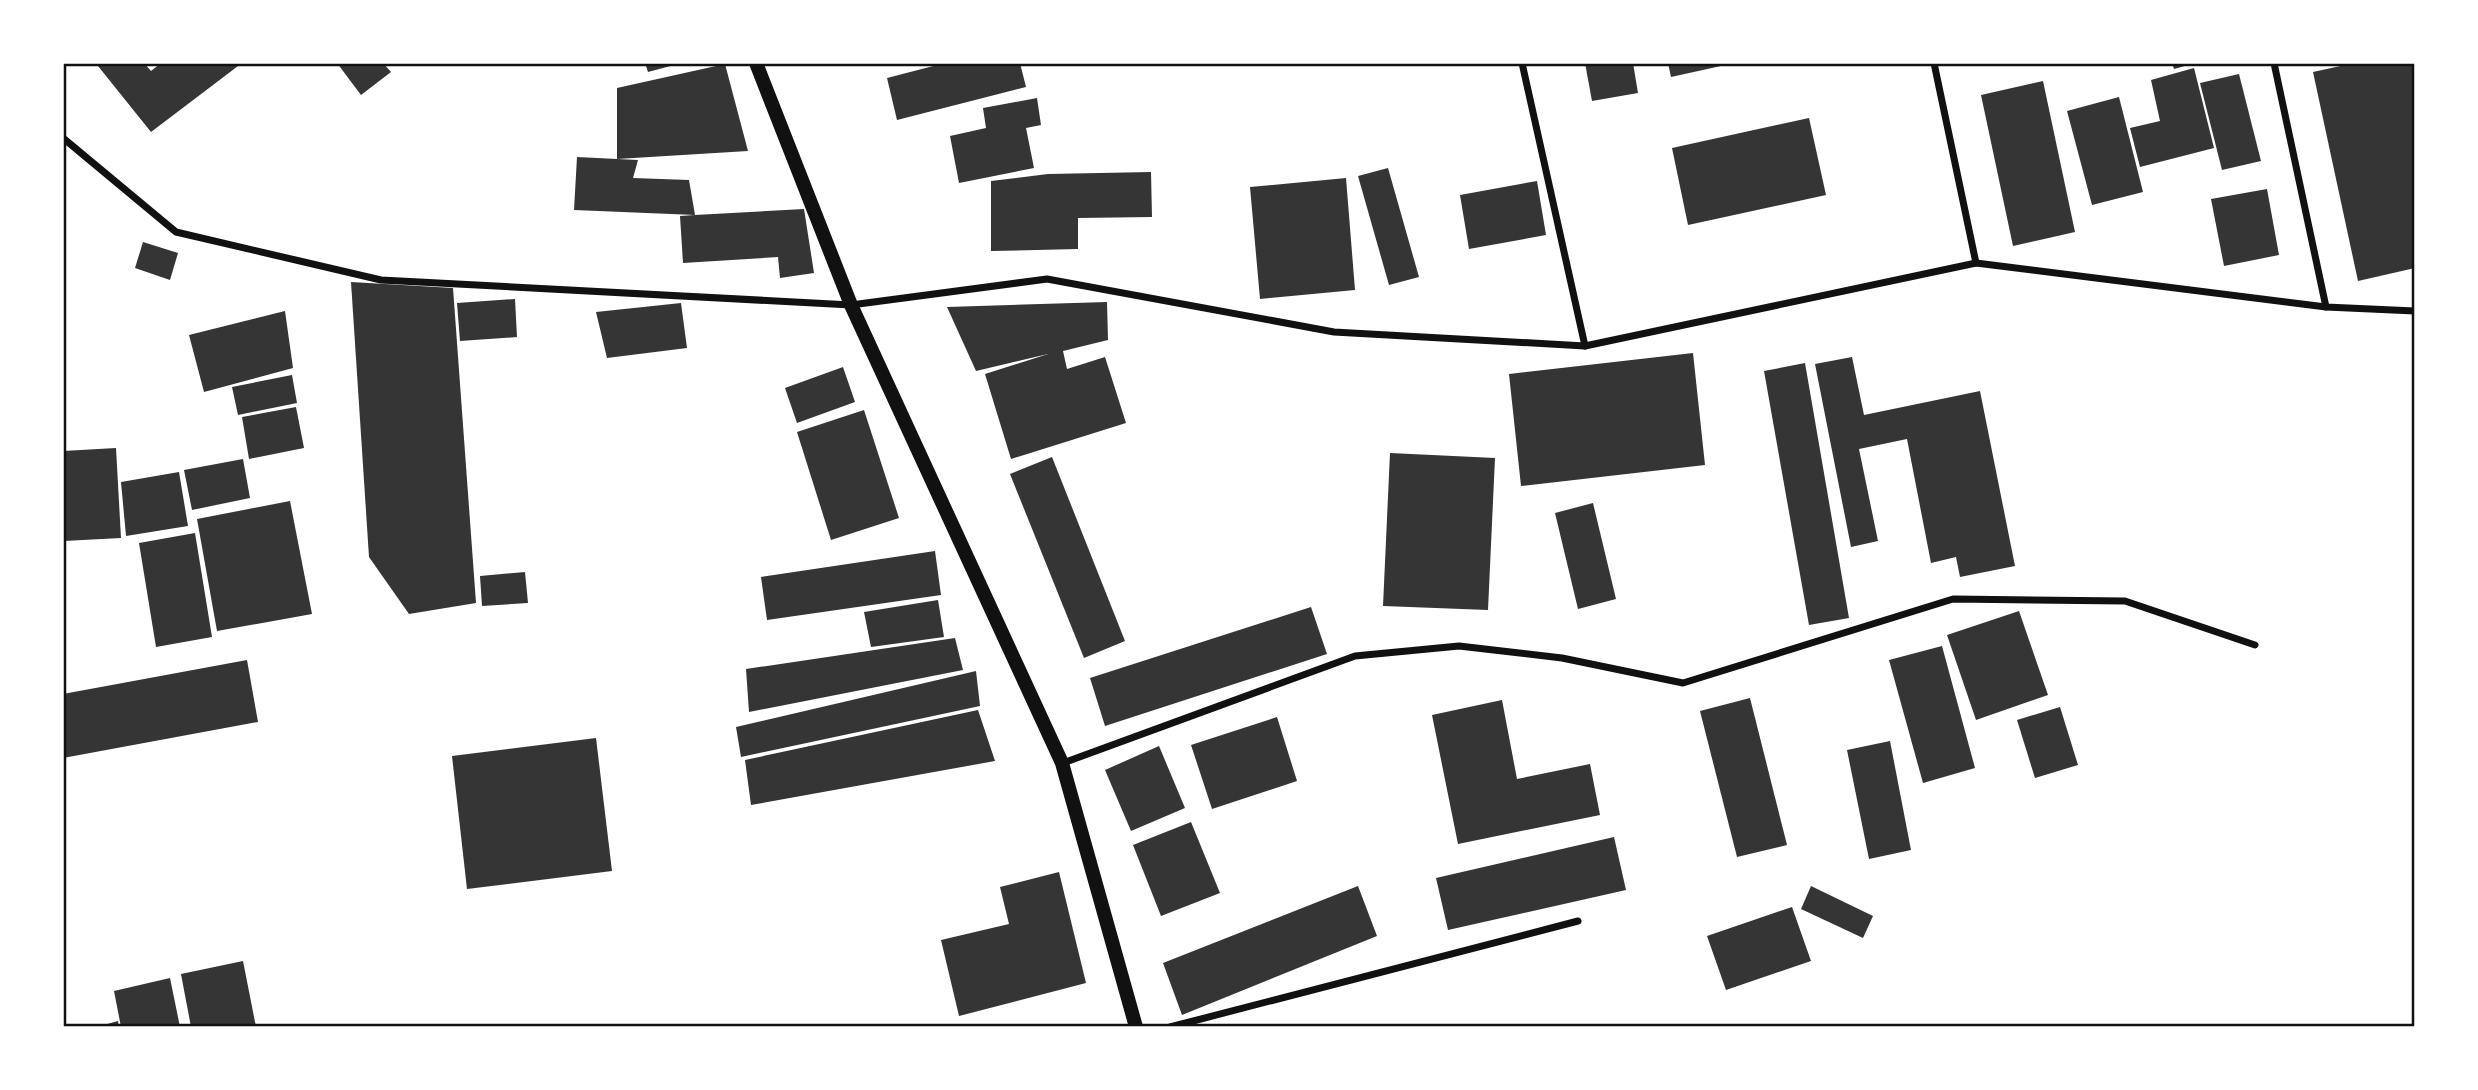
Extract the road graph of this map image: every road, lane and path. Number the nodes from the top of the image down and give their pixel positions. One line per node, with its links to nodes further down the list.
1 (756, 63): 7 (main road)
2 (1522, 63): 10 (street)
3 (1934, 63): 6 (street)
4 (2274, 63): 8 (street)
5 (63, 138): 7 (street)
6 (1976, 263): 8 (street); 10 (street)
7 (852, 305): 10 (street); 12 (main road)
8 (2326, 307): 9 (street)
9 (2415, 311)
10 (1585, 346)
11 (2255, 645): 12 (street)
12 (1062, 763): 14 (main road)
13 (1578, 921): 15 (street)
14 (1136, 1027)
15 (1170, 1027)

